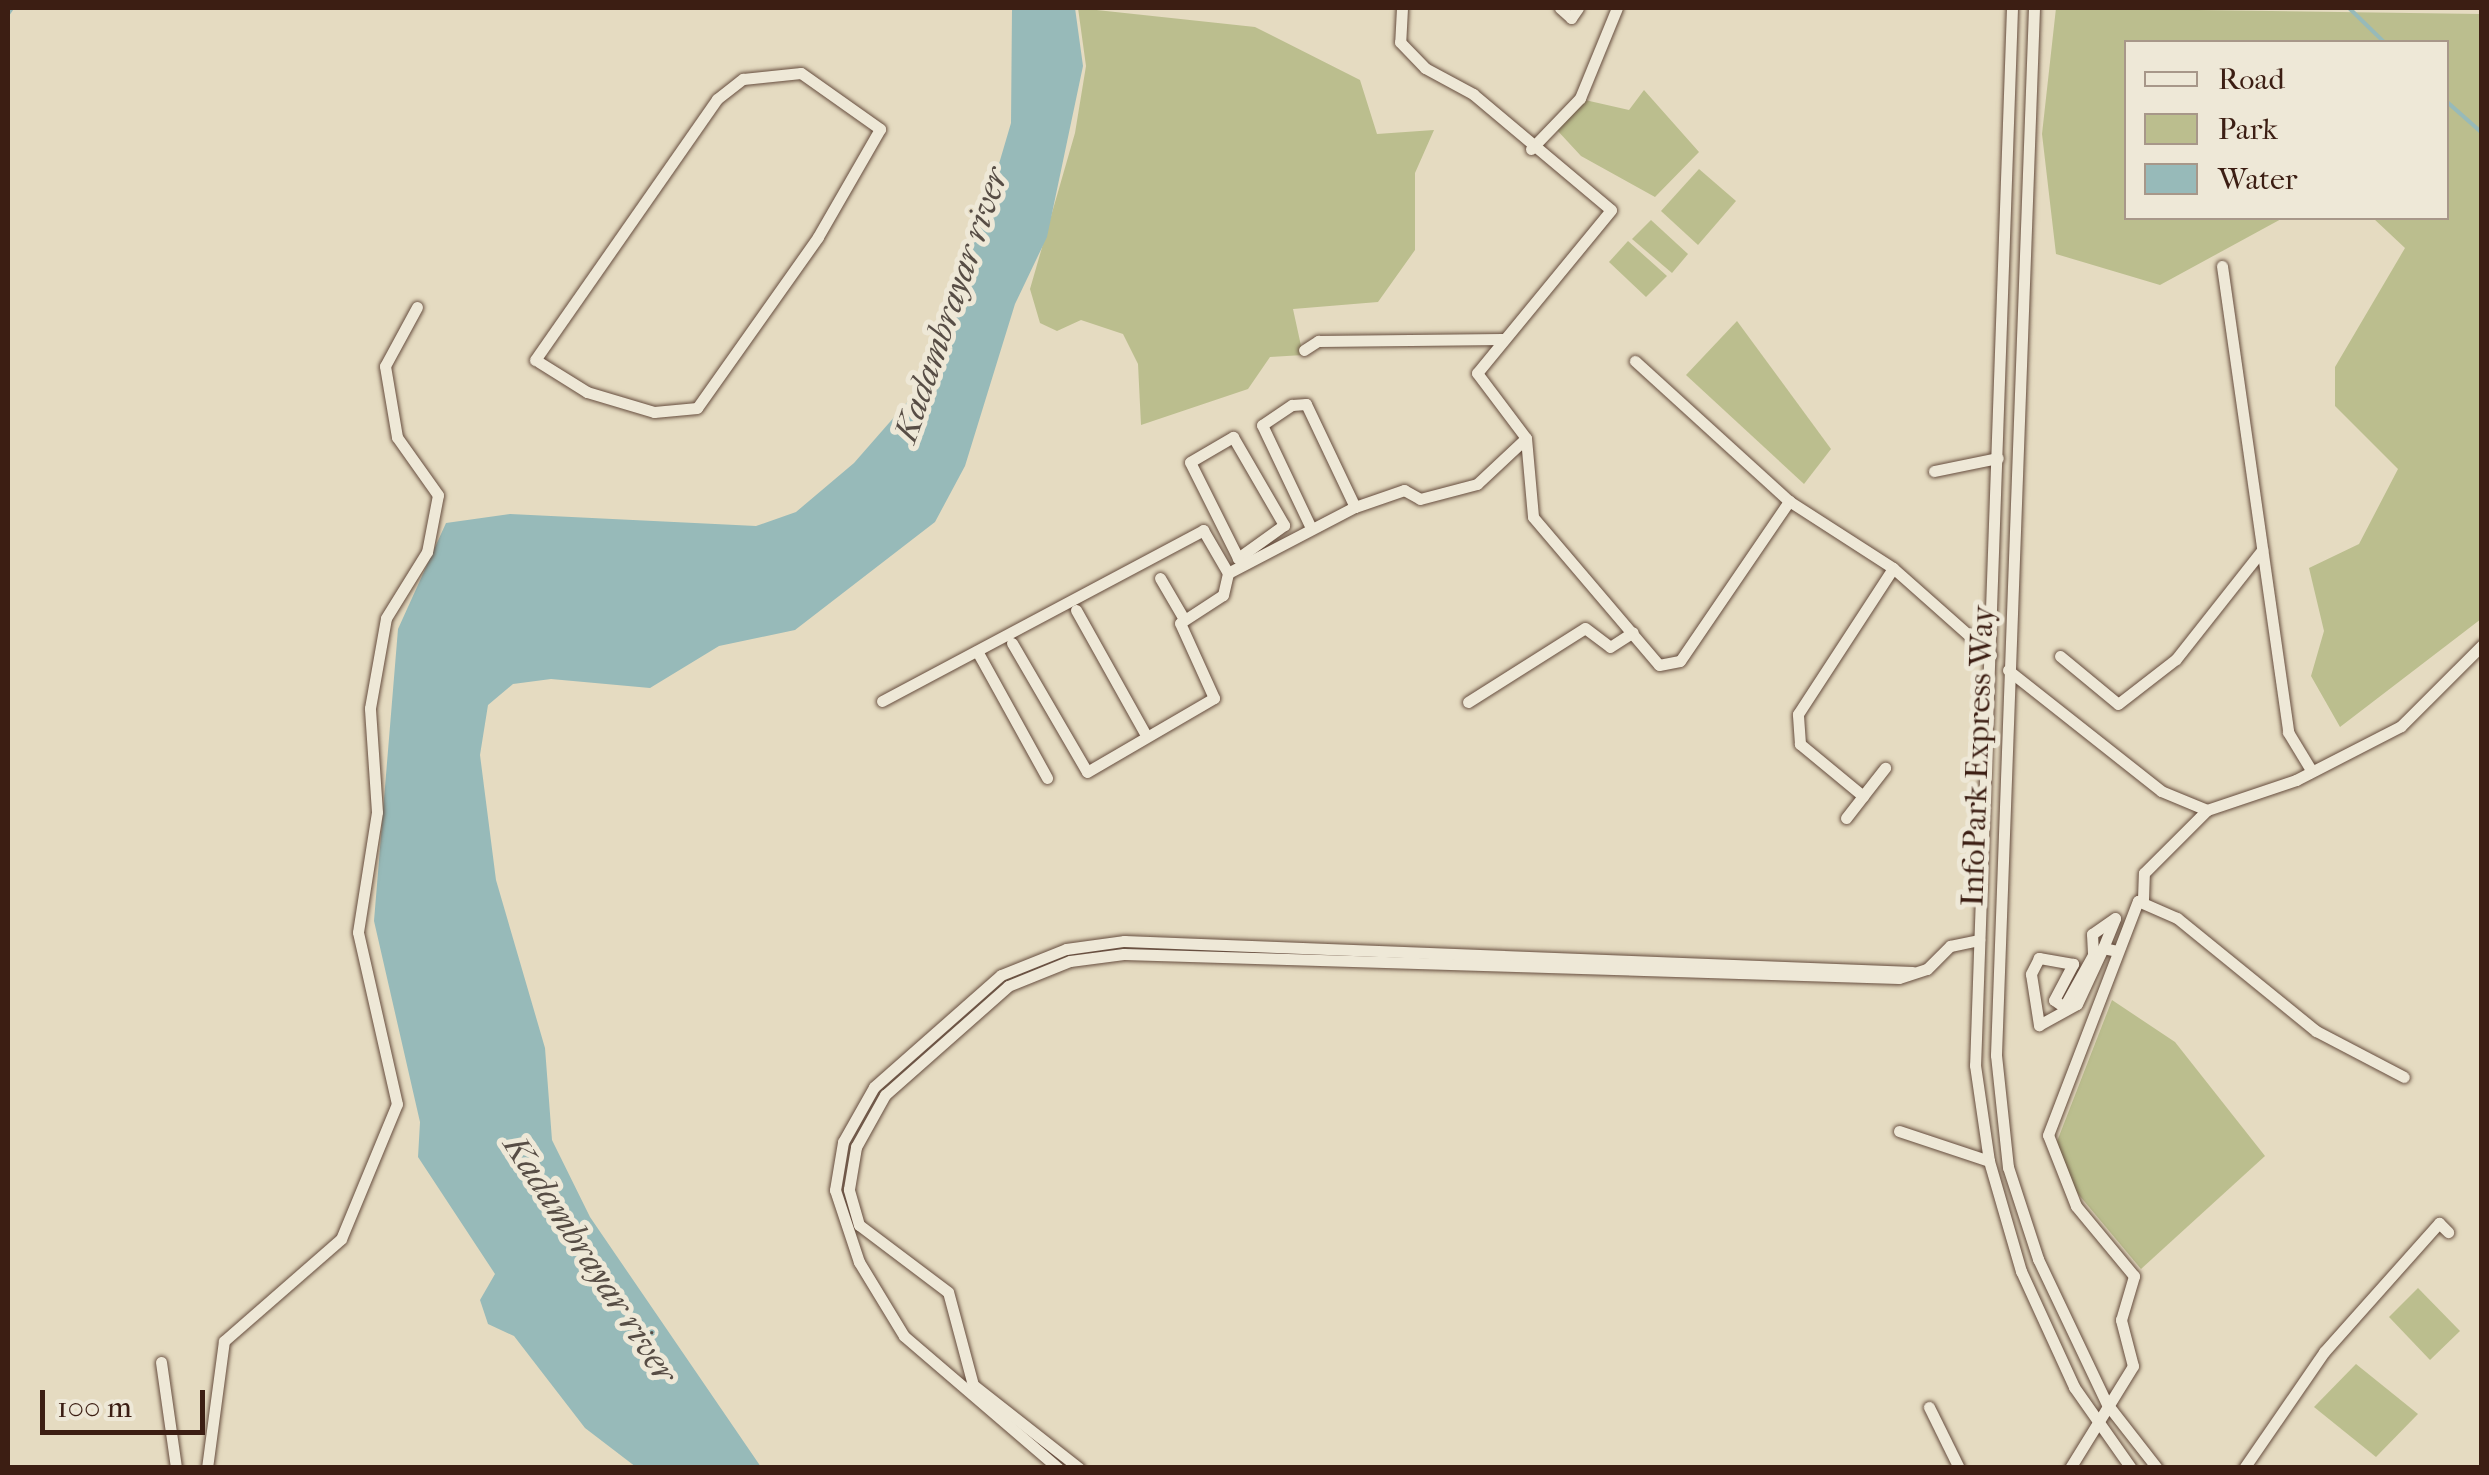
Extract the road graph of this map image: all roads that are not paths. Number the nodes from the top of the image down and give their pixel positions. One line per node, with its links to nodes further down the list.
1 (1402, 8): 7 (street)
2 (1560, 8): 3 (street)
3 (1578, 8)
4 (1617, 8): 7 (street)
5 (2012, 8): 15 (street, InfoPark Express Way)
6 (2034, 8): 33 (street, InfoPark Express Way)
7 (1531, 149): 10 (street)
8 (2222, 266): 20 (street)
9 (417, 307): 57 (street)
10 (1502, 340): 11 (street); 14 (street)
11 (1304, 350)
12 (537, 361): 12 (street)
13 (1635, 361): 17 (street)
14 (1526, 438): 18 (street); 27 (street)
15 (1998, 458): 16 (street); 31 (street, InfoPark Express Way)
16 (1934, 471)
17 (1788, 501): 22 (street); 27 (street)
18 (1355, 506): 19 (street); 19 (street)
19 (1310, 528): 21 (street)
20 (2262, 550): 32 (street); 38 (street)
21 (1240, 562): 21 (street); 23 (street)
22 (1894, 568): 31 (street); 40 (street)
23 (1228, 573): 26 (street); 30 (street)
24 (1160, 578): 26 (street)
25 (1076, 610): 36 (street)
26 (1184, 619): 36 (street)
27 (1634, 632): 35 (street)
28 (1012, 643): 36 (street)
29 (2482, 645): 38 (street)
30 (977, 651): 34 (street); 39 (street)
31 (1991, 655): 44 (street, InfoPark Express Way)
32 (2060, 656)
33 (2008, 670): 41 (street); 53 (street, InfoPark Express Way)
34 (882, 701)
35 (1468, 702)
36 (1147, 738)
37 (1886, 768): 40 (street)
38 (2311, 770): 41 (street)
39 (1047, 778)
40 (1863, 796): 42 (street)
41 (2208, 810): 43 (street)
42 (1846, 818)
43 (2142, 899): 46 (street); 48 (street)
44 (1980, 940): 47 (street); 50 (street, InfoPark Express Way)
45 (2103, 948): 45 (street); 46 (street)
46 (2118, 951): 53 (street)
47 (1912, 972): 58 (street); 59 (street)
48 (2404, 1078)
49 (1899, 1131): 50 (street)
50 (1989, 1162): 55 (street, InfoPark Express Way)
51 (2448, 1232): 64 (street)
52 (162, 1362): 56 (street)
53 (2107, 1404): 55 (street); 63 (street, InfoPark Express Way)
54 (1929, 1407): 60 (street)
55 (2096, 1424): 61 (street); 62 (street, InfoPark Express Way)
56 (176, 1468)
57 (207, 1468)
58 (1058, 1468)
59 (1079, 1468)
60 (1959, 1468)
61 (2070, 1468)
62 (2131, 1468)
63 (2157, 1468)
64 (2244, 1468)

